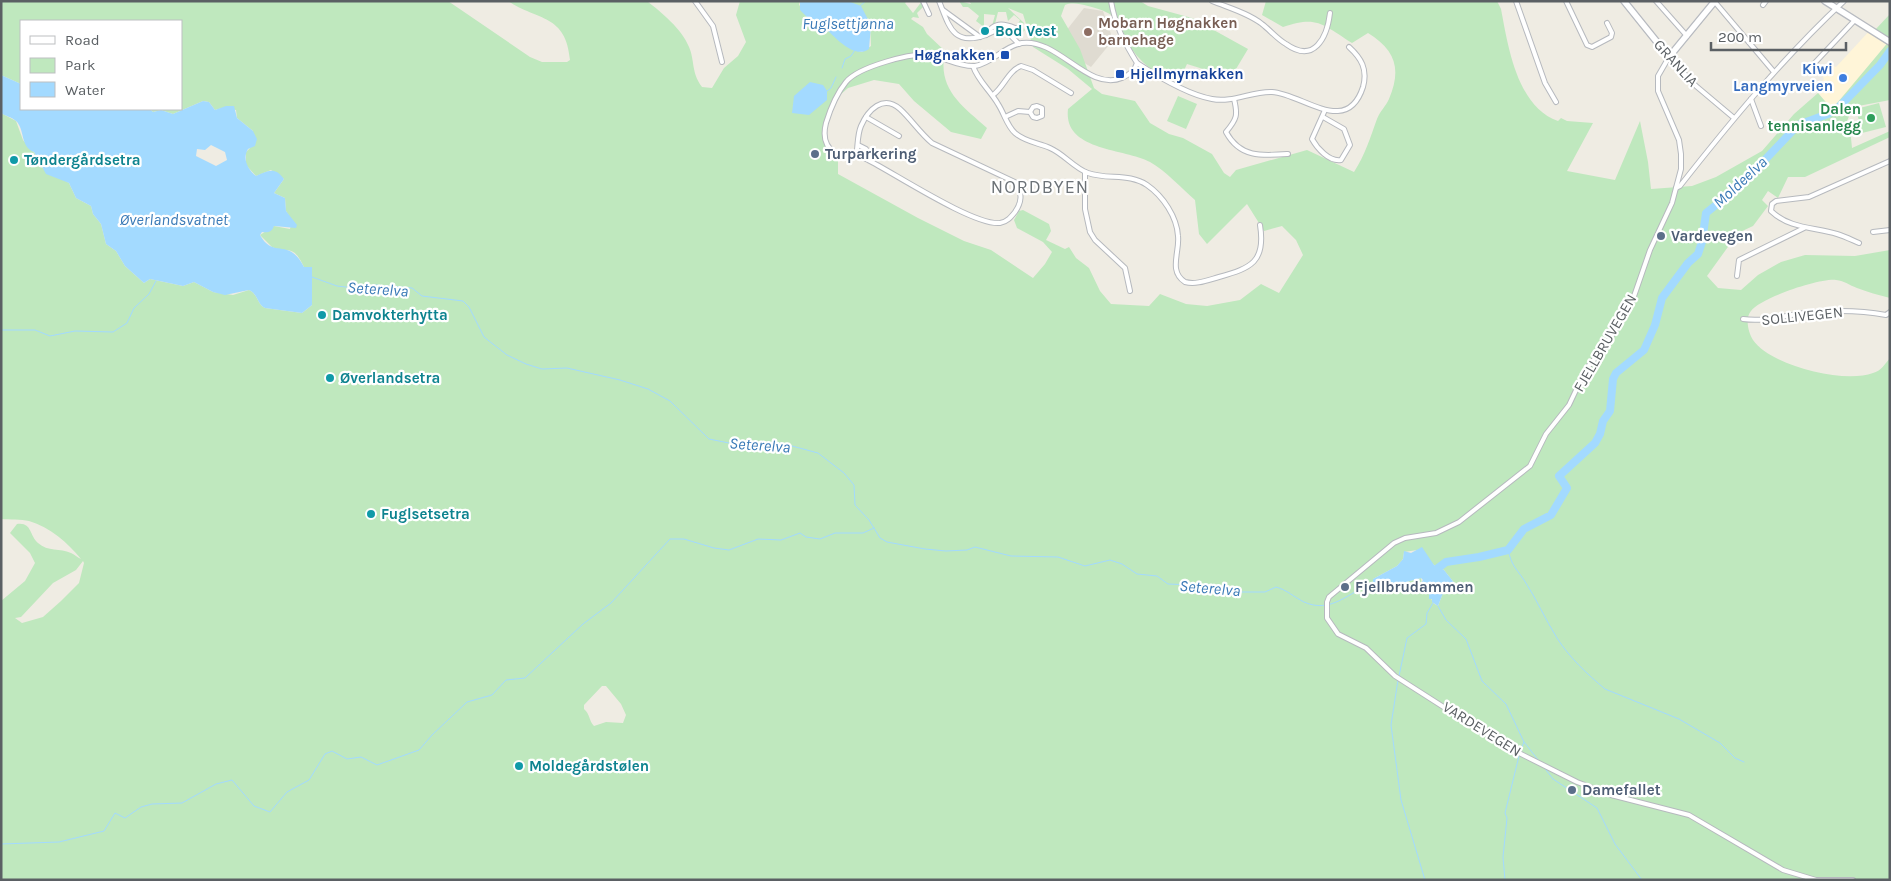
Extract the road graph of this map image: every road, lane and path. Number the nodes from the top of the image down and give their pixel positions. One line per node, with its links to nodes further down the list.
1 (695, 1): 27 (street)
2 (923, 1): 16 (street)
3 (939, 1): 14 (street)
4 (1111, 1): 28 (street)
5 (1212, 1): 15 (street)
6 (1516, 1): 36 (street)
7 (1566, 1): 18 (street)
8 (1624, 1): 26 (street, GRANLIA)
9 (1656, 1): 21 (street)
10 (1715, 1): 21 (street); 31 (street)
11 (1825, 1): 13 (street)
12 (1844, 1): 13 (street, FJELLBRUVEGEN)
13 (1836, 8): 17 (street); 31 (street, FJELLBRUVEGEN)
14 (943, 10): 22 (street); 22 (street)
15 (1330, 13)
16 (929, 14)
17 (1854, 20): 23 (street); 30 (street)
18 (1607, 23)
19 (1015, 28): 20 (street)
20 (986, 35): 22 (street); 24 (street)
21 (1687, 36): 26 (street)
22 (980, 37)
23 (1888, 41)
24 (1019, 44): 28 (street); 29 (street)
25 (1349, 47): 37 (street)
26 (1668, 58): 42 (street, GRANLIA); 51 (street)
27 (722, 62)
28 (1137, 62): 34 (street)
29 (973, 66): 33 (street); 47 (street)
30 (1809, 69)
31 (1774, 72): 35 (street, FJELLBRUVEGEN)
32 (1071, 93): 33 (street)
33 (993, 95): 40 (street)
34 (1234, 99): 37 (street); 46 (street)
35 (1751, 99): 42 (street, FJELLBRUVEGEN); 43 (street)
36 (1556, 102)
37 (1326, 110): 41 (street)
38 (1030, 112): 40 (street)
39 (866, 117): 44 (street); 45 (street); 48 (street)
40 (1005, 117): 50 (street)
41 (1323, 118): 41 (street)
42 (1734, 118): 51 (street, FJELLBRUVEGEN)
43 (1761, 126)
44 (899, 136)
45 (858, 145): 47 (street); 48 (street)
46 (1288, 154)
47 (856, 157): 48 (street)
48 (867, 159)
49 (1890, 161): 53 (street)
50 (1085, 172): 52 (street); 58 (street)
51 (1676, 188): 61 (street, FJELLBRUVEGEN)
52 (1260, 225)
53 (1804, 228): 56 (street); 57 (street)
54 (1890, 230): 55 (street)
55 (1873, 232)
56 (1859, 243)
57 (1737, 276)
58 (1130, 291)
59 (1890, 312): 60 (street, SOLLIVEGEN)
60 (1742, 319)
61 (1488, 499): 62 (street, VARDEVEGEN)
62 (1853, 880)

